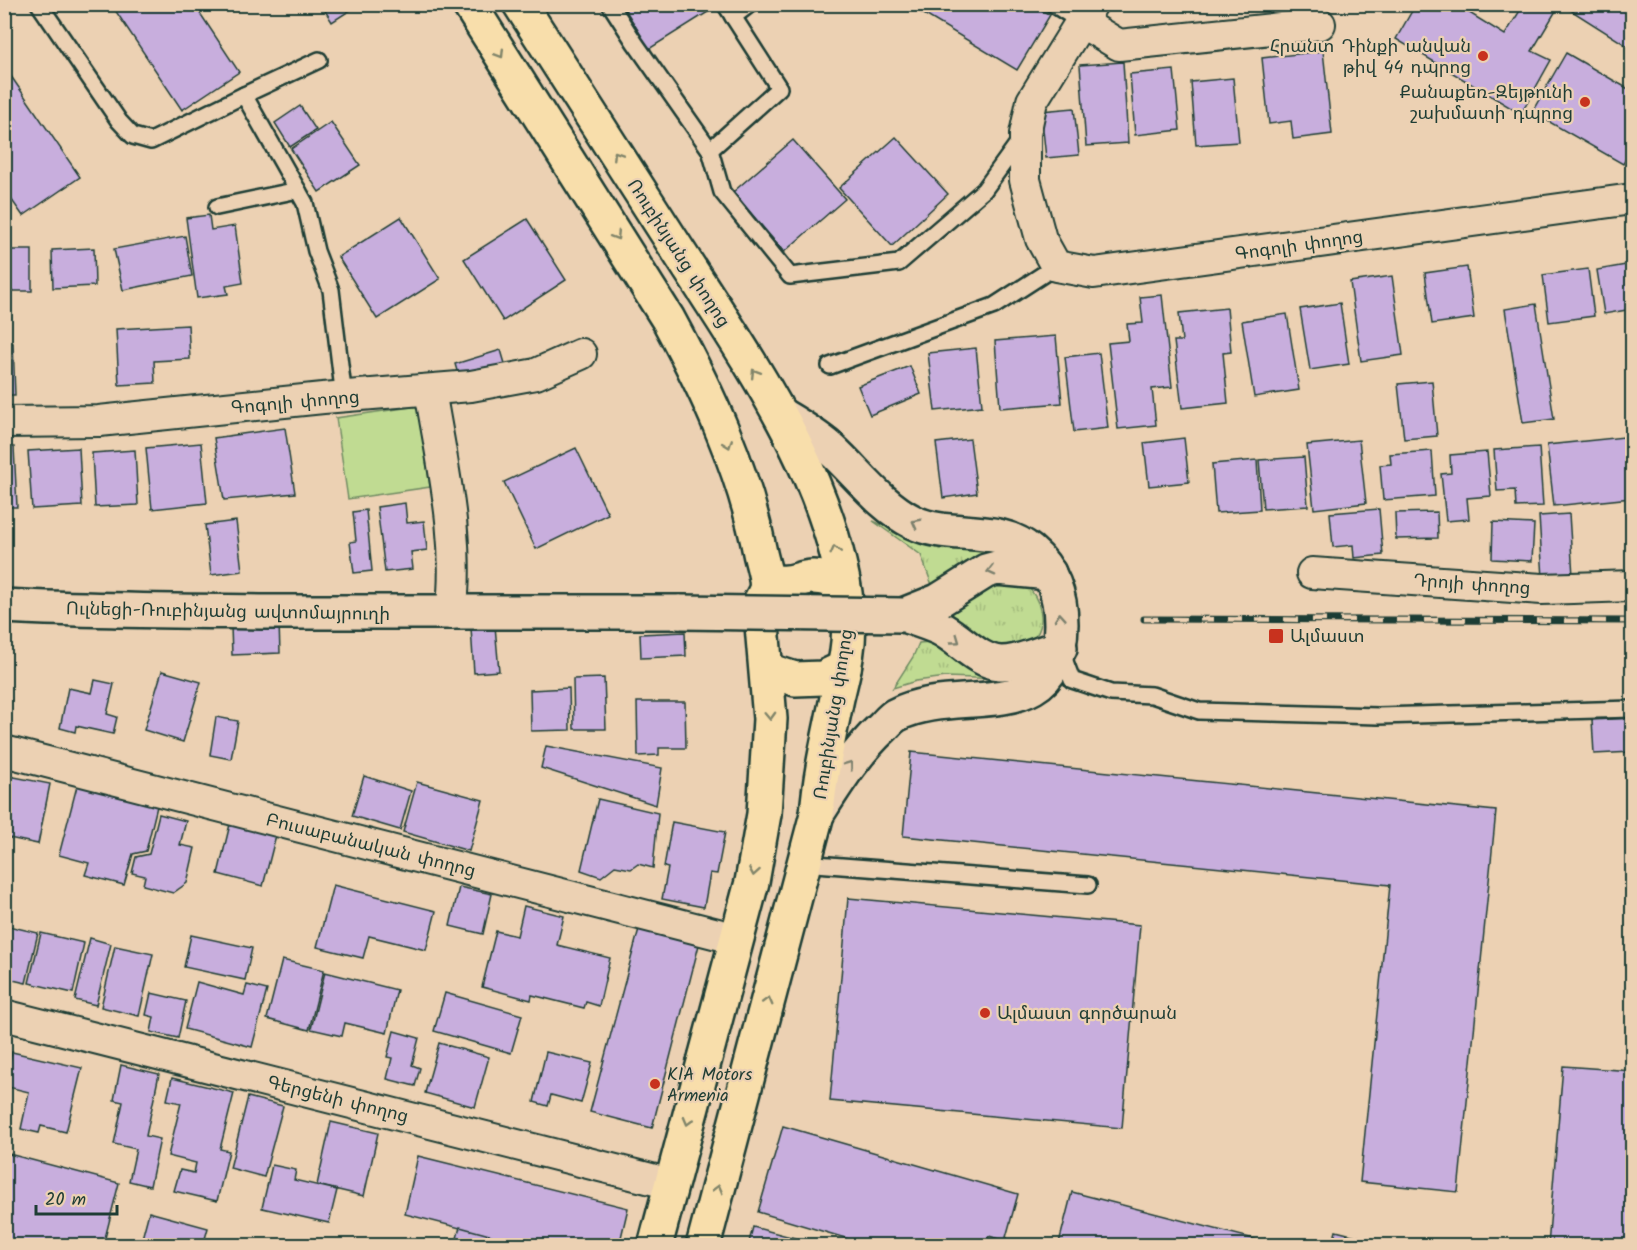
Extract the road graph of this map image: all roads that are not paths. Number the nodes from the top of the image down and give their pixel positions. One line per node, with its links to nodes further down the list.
1 (39, 4): 11 (lane)
2 (469, 4): 28 (main road, one-way to 28)
3 (520, 4): 22 (main road, Ռուբինյանց փողոց, one-way to 3)
4 (610, 4): 13 (lane)
5 (750, 4): 7 (lane)
6 (1053, 4): 8 (lane)
7 (729, 11): 13 (lane)
8 (1087, 13): 9 (street); 12 (street)
9 (1320, 24)
10 (320, 60): 11 (lane)
11 (244, 95): 14 (lane)
12 (1024, 134): 13 (lane); 17 (street)
13 (710, 150)
14 (298, 190): 16 (lane); 21 (lane)
15 (1632, 199): 17 (street, Գոգոլի փողոց)
16 (217, 207)
17 (1056, 266): 19 (lane)
18 (581, 354): 20 (street, Գոգոլի փողոց)
19 (830, 366)
20 (430, 390): 21 (street, Գոգոլի փողոց); 30 (street)
21 (344, 398): 23 (street, Գոգոլի փողոց)
22 (780, 414): 24 (street, one-way to 22); 26 (main road, Ռուբինյանց փողոց, one-way to 22)
23 (4, 422)
24 (1049, 573): 31 (street, one-way to 31); 32 (street, one-way to 24)
25 (1311, 573): 27 (street, Դրոյի փողոց)
26 (843, 582): 28 (main road); 33 (main road, Ռուբինյանց փողոց)
27 (1632, 586)
28 (767, 588): 34 (main road)
29 (4, 606): 30 (street, Ուլնեցի-Ռուբինյանց ավտոմայրուղի)
30 (451, 614): 31 (street, Ուլնեցի-Ռուբինյանց ավտոմայրուղի, bridge)
31 (903, 615): 32 (street, one-way to 32)
32 (1060, 648): 35 (lane); 37 (street, one-way to 32)
33 (844, 668): 34 (main road); 37 (main road, Ռուբինյանց փողոց)
34 (767, 670): 40 (main road, one-way to 40)
35 (1632, 709)
36 (4, 751): 40 (street, Բուսաբանական փողոց)
37 (818, 814): 38 (main road, Ռուբինյանց փողոց)
38 (803, 863): 39 (lane); 44 (main road, Ռուբինյանց փողոց, one-way to 38)
39 (1088, 885)
40 (737, 939): 42 (main road, one-way to 42)
41 (4, 1015): 42 (street, Գերցենի փողոց)
42 (671, 1184): 43 (main road)
43 (655, 1245)
44 (703, 1245)

